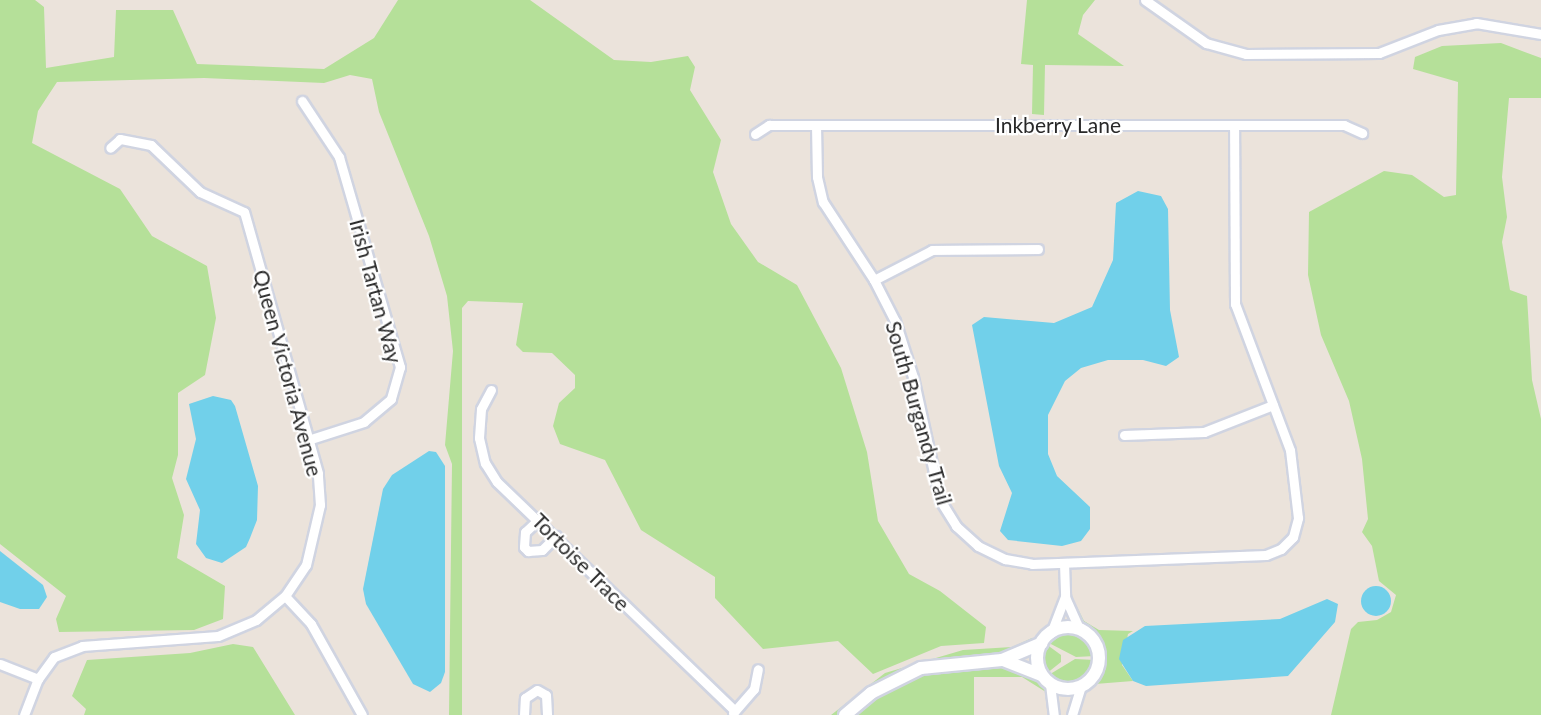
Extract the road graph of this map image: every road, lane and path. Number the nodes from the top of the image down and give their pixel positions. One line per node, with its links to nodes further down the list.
1 (1145, 0): 2 (street)
2 (1541, 34)
3 (302, 101): 14 (street, Irish Tartan Way)
4 (816, 125): 5 (street, Inkberry Lane); 7 (street, Inkberry Lane); 10 (street, South Burgandy Trail)
5 (1234, 125): 6 (street, Inkberry Lane); 12 (street, South Burgandy Trail)
6 (1362, 133)
7 (755, 134)
8 (110, 148): 14 (street, Queen Victoria Avenue)
9 (1038, 249): 10 (street)
10 (874, 280): 17 (street, South Burgandy Trail)
11 (491, 390): 15 (street, Tortoise Trace)
12 (1273, 405): 13 (street); 17 (street, South Burgandy Trail)
13 (1124, 435)
14 (308, 440): 18 (street, Queen Victoria Avenue)
15 (539, 519): 16 (street, Tortoise Trace); 16 (street)
16 (556, 536): 29 (street, Tortoise Trace)
17 (1064, 563): 19 (street)
18 (285, 596): 26 (street, Queen Victoria Avenue); 31 (street)
19 (1065, 597): 20 (street); 21 (street)
20 (1080, 630): 21 (street); 28 (street)
21 (1051, 633): 22 (street)
22 (1042, 643): 23 (street); 27 (street)
23 (1002, 660): 27 (street); 34 (street)
24 (0, 664): 26 (street)
25 (758, 669): 29 (street)
26 (38, 679): 30 (street, Queen Victoria Avenue)
27 (1045, 679): 28 (street); 35 (street)
28 (1081, 686): 36 (street)
29 (733, 713)
30 (24, 715)
31 (362, 715)
32 (524, 715): 33 (street)
33 (548, 715)
34 (845, 715)
35 (1054, 715)
36 (1072, 715)

